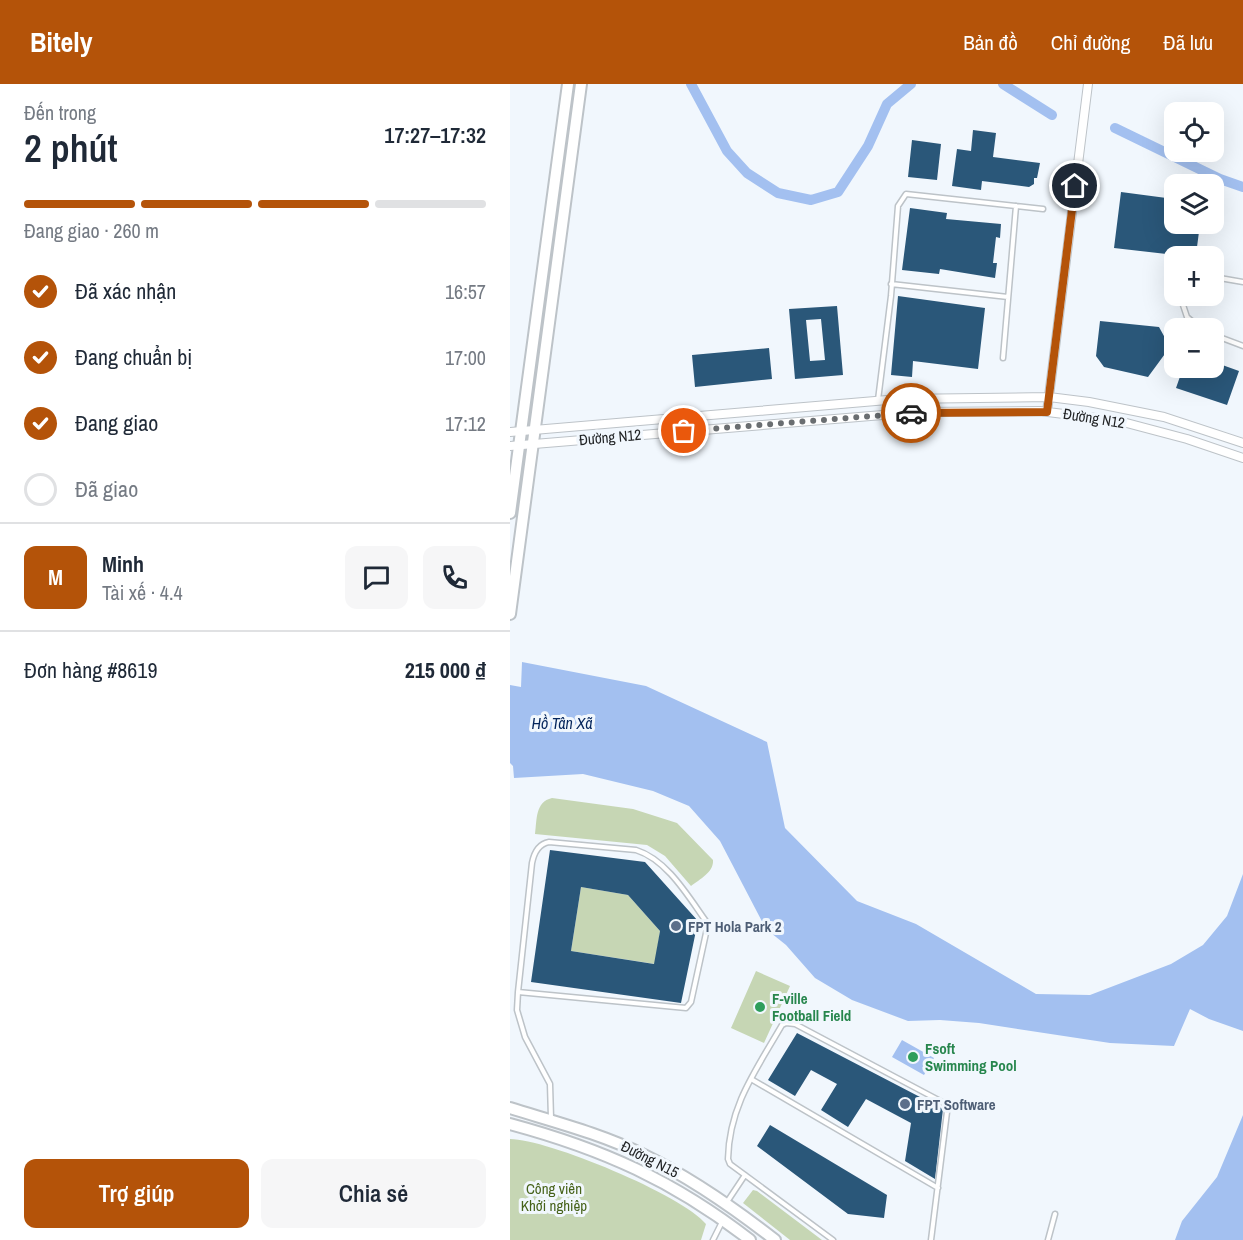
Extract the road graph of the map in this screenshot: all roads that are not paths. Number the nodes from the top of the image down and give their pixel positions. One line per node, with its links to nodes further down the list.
1 (568, 84): 17 (street)
2 (581, 84): 16 (street)
3 (1088, 84): 13 (street)
4 (1016, 206): 5 (lane); 8 (lane); 9 (lane)
5 (1043, 209)
6 (1224, 279): 7 (lane)
7 (1243, 282)
8 (891, 284): 9 (lane); 14 (lane)
9 (1008, 297): 12 (lane)
10 (1224, 339): 11 (lane)
11 (1243, 346)
12 (1003, 358)
13 (1049, 397): 14 (street, Đường N12); 15 (street); 18 (street, Đường N12)
14 (878, 401): 16 (street, Đường N12)
15 (1047, 412): 19 (street, Đường N12); 21 (street, Đường N12)
16 (534, 431): 17 (street, Đường N12); 19 (street)
17 (516, 432): 20 (street)
18 (1243, 442)
19 (533, 444): 20 (street, Đường N12); 23 (street)
20 (515, 446): 22 (street)
21 (1243, 459)
22 (510, 513)
23 (510, 614)
24 (518, 992): 24 (lane); 27 (lane)
25 (751, 1079): 29 (lane); 30 (lane); 30 (lane)
26 (510, 1108): 27 (street, Đường N15)
27 (552, 1121): 31 (street, Đường N15)
28 (510, 1124): 33 (street, Đường N15)
29 (745, 1175): 31 (lane); 37 (lane)
30 (938, 1188): 38 (lane)
31 (726, 1204): 36 (street, Đường N15)
32 (1055, 1214): 39 (lane)
33 (724, 1220): 34 (lane); 35 (street, Đường N15)
34 (713, 1240)
35 (750, 1240)
36 (775, 1240)
37 (833, 1240)
38 (931, 1240)
39 (1048, 1240)

